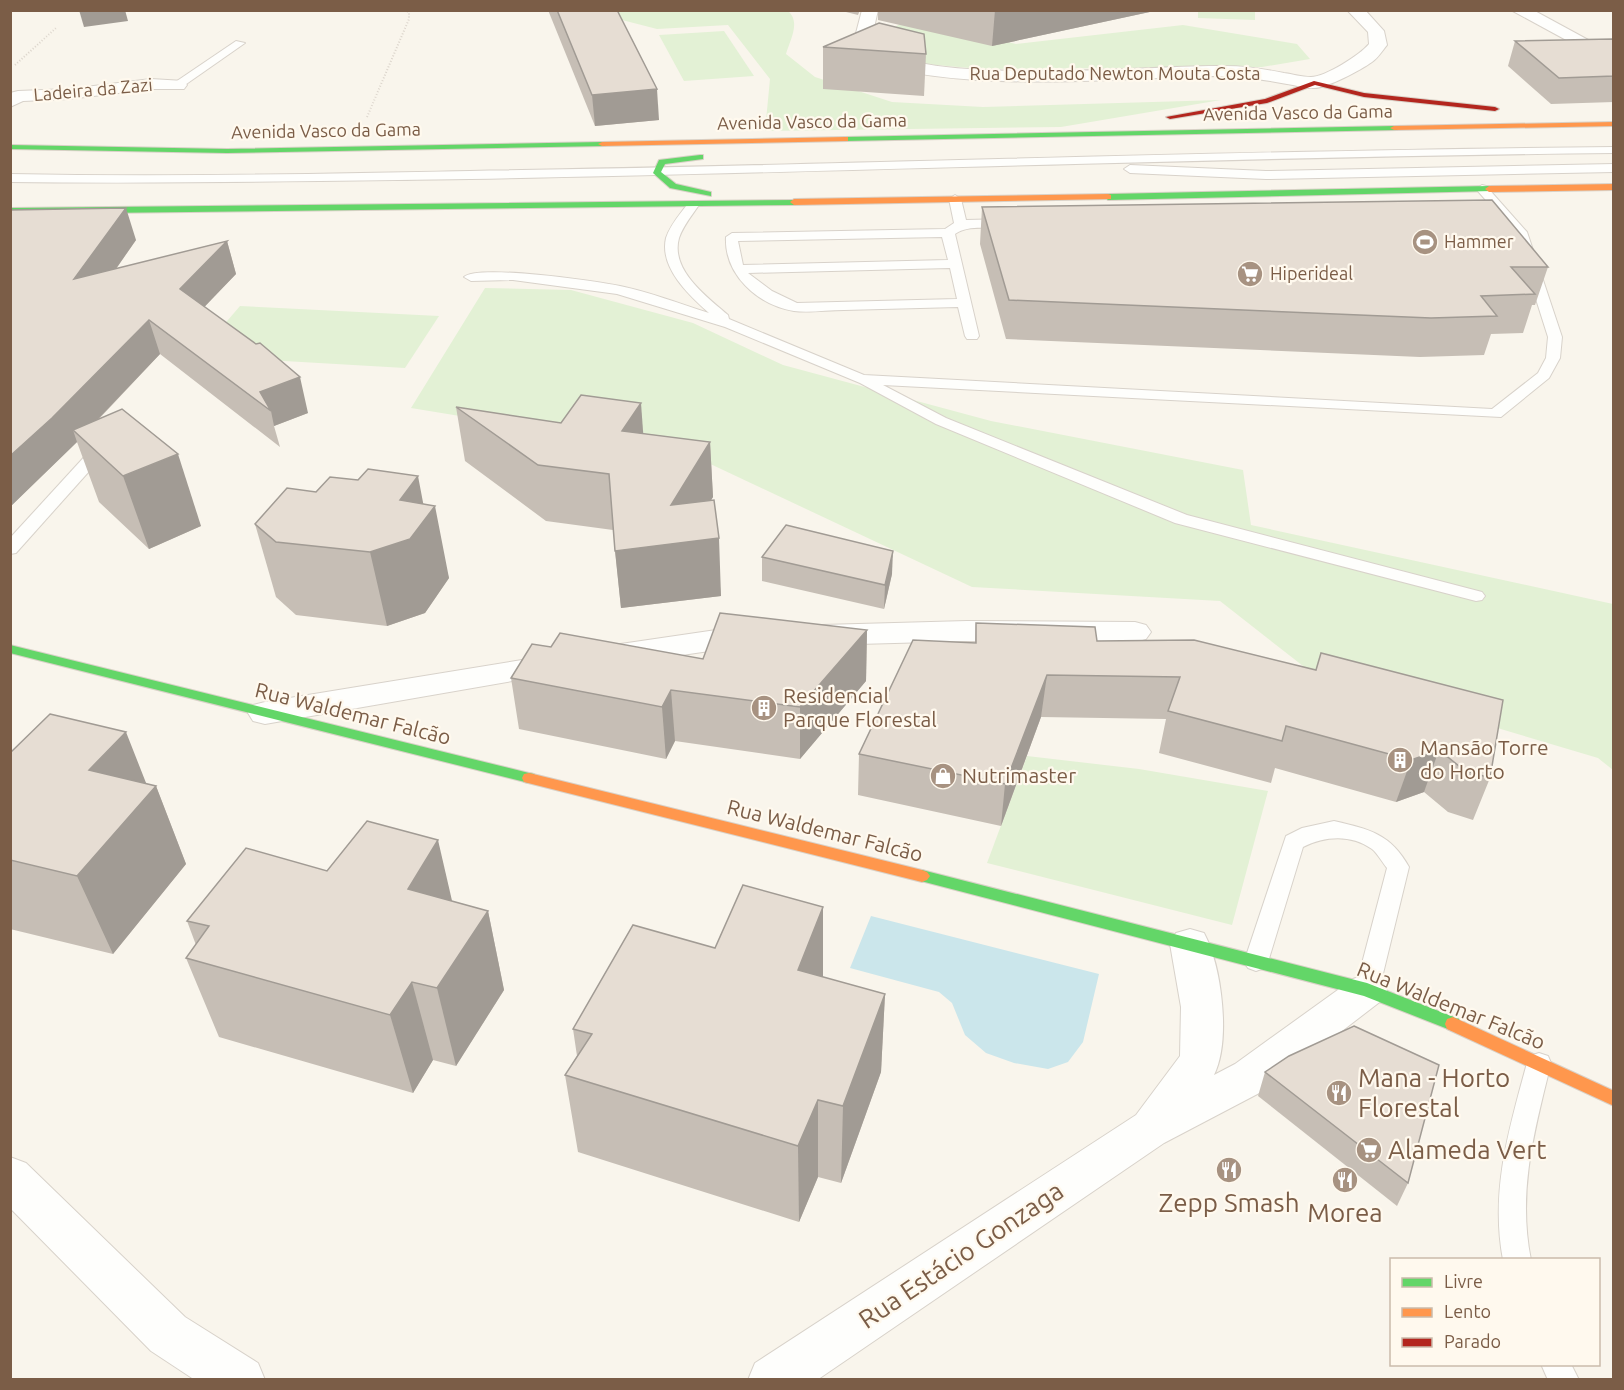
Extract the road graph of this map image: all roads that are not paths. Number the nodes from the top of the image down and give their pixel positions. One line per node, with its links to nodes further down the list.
1 (870, 10): 6 (street, Rua Deputado Newton Mouta Costa)
2 (1355, 10): 6 (street)
3 (1519, 10): 5 (street)
4 (240, 43): 7 (lane)
5 (1614, 61)
6 (1314, 83): 9 (main road); 10 (main road)
7 (178, 85): 8 (street, Ladeira da Zazi)
8 (10, 102)
9 (1614, 123): 10 (main road, Avenida Vasco da Gama)
10 (1042, 136): 11 (main road, Avenida Vasco da Gama)
11 (1019, 137): 12 (main road, Avenida Vasco da Gama); 16 (main road)
12 (10, 147)
13 (1614, 150): 14 (lane)
14 (941, 165): 15 (lane); 16 (lane)
15 (1614, 168)
16 (657, 173): 17 (lane); 22 (main road)
17 (10, 178)
18 (1614, 187): 19 (main road)
19 (1482, 189): 20 (main road); 35 (lane)
20 (1389, 190): 21 (main road); 23 (lane)
21 (955, 199): 22 (main road); 27 (lane)
22 (773, 203): 24 (main road)
23 (1400, 204)
24 (693, 205): 25 (main road); 33 (lane)
25 (10, 211)
26 (1018, 223): 27 (lane)
27 (961, 224): 28 (lane)
28 (948, 233): 29 (lane); 30 (lane)
29 (956, 264): 30 (lane); 32 (lane)
30 (738, 269): 32 (lane)
31 (471, 277): 33 (lane)
32 (964, 303): 34 (lane)
33 (730, 324): 35 (lane)
34 (972, 336)
35 (862, 379): 38 (lane)
36 (113, 434): 37 (lane)
37 (10, 549)
38 (1476, 596)
39 (1135, 632): 41 (street)
40 (10, 649): 41 (main road, Rua Waldemar Falcão)
41 (265, 713): 42 (main road, Rua Waldemar Falcão)
42 (1190, 944): 43 (main road, Rua Waldemar Falcão); 47 (street, Rua Estácio Gonzaga)
43 (1256, 963): 44 (main road, Rua Waldemar Falcão); 44 (lane)
44 (1367, 990): 45 (main road, Rua Waldemar Falcão); 47 (street, Rua Estácio Gonzaga)
45 (1539, 1063): 46 (main road, Rua Waldemar Falcão); 49 (lane)
46 (1614, 1099)
47 (1149, 1130): 52 (street, Rua Estácio Gonzaga)
48 (10, 1177): 51 (street)
49 (1516, 1258)
50 (1556, 1366): 53 (lane)
51 (240, 1380)
52 (772, 1380)
53 (1564, 1380)

